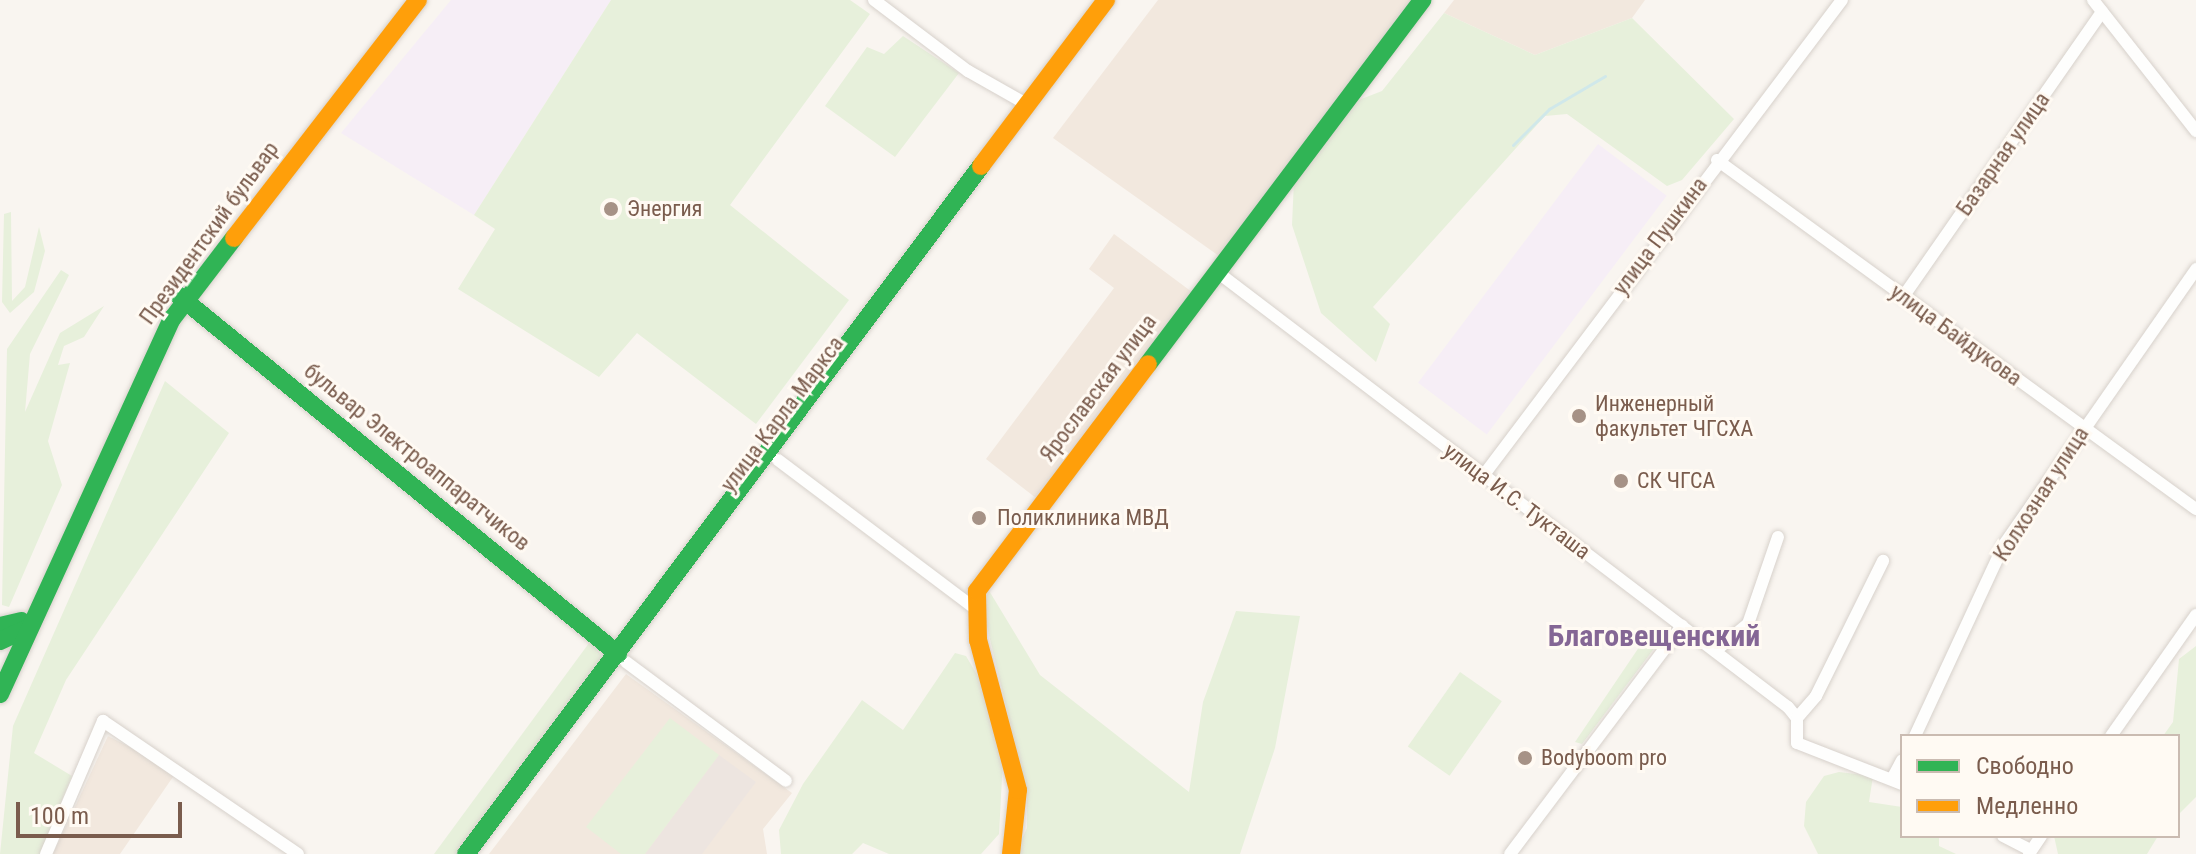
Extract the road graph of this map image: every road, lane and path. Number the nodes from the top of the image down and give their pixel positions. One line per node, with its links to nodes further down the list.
1 (404, 0): 15 (main road, Президентский бульвар)
2 (418, 0): 15 (main road, Президентский бульвар)
3 (874, 0): 10 (street)
4 (1106, 0): 10 (main road, улица Карла Маркса)
5 (1120, 0): 10 (main road, улица Карла Маркса)
6 (1422, 0): 14 (main road, Ярославская улица)
7 (1842, 0): 12 (street, улица Пушкина)
8 (2093, 0): 9 (street)
9 (2102, 12): 11 (street); 16 (street, Базарная улица)
10 (1032, 108): 18 (main road, улица Карла Маркса)
11 (2196, 131)
12 (1717, 160): 16 (street, улица Байдукова); 19 (street, улица Пушкина)
13 (2196, 269): 17 (street, Колхозная улица)
14 (1216, 271): 19 (street, улица И.С. Тукташа); 23 (main road, Ярославская улица)
15 (182, 297): 25 (main road, Президентский бульвар); 29 (main road, бульвар Электроаппаратчиков)
16 (1903, 297): 17 (street, улица Байдукова)
17 (2084, 428): 20 (street, улица Байдукова); 33 (street, Колхозная улица)
18 (773, 457): 23 (street); 29 (main road, улица Карла Маркса)
19 (1483, 476): 26 (street, улица И.С. Тукташа)
20 (2196, 509)
21 (1778, 537): 28 (street)
22 (1883, 561): 32 (street)
23 (973, 607): 43 (main road)
24 (2196, 615): 34 (street)
25 (24, 624): 27 (main road); 31 (main road, Президентский бульвар)
26 (1682, 626): 28 (street, улица И.С. Тукташа); 44 (street)
27 (4, 636): 30 (main road)
28 (1715, 651): 32 (street, улица И.С. Тукташа)
29 (623, 654): 35 (street); 41 (main road, улица Карла Маркса); 42 (main road, улица Карла Маркса)
30 (0, 669)
31 (0, 694)
32 (1797, 718): 36 (street)
33 (1916, 734)
34 (2112, 734)
35 (786, 781)
36 (1897, 782)
37 (2006, 838): 38 (street)
38 (2030, 852)
39 (46, 854): 40 (street)
40 (298, 854)
41 (466, 854)
42 (480, 854)
43 (1011, 854)
44 (1510, 854)

